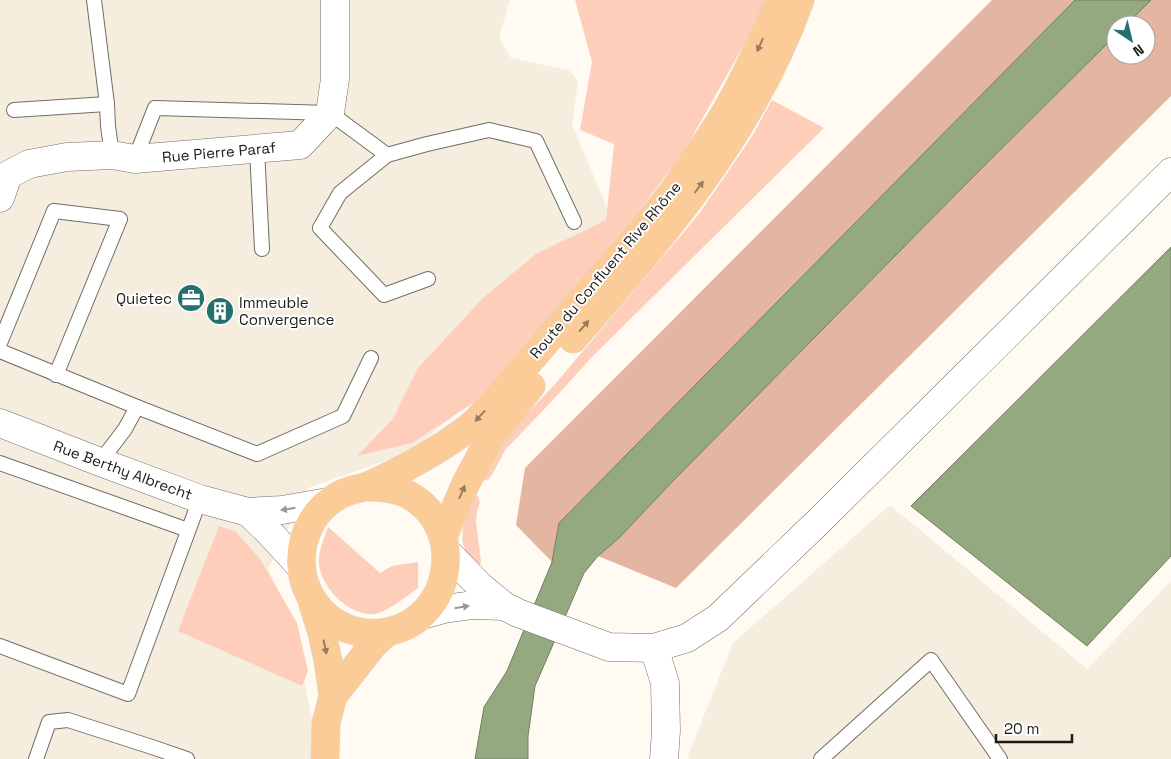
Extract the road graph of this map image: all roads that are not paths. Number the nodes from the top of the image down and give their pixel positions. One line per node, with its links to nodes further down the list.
1 (94, 0): 5 (lane)
2 (335, 0): 7 (street)
3 (780, 0): 24 (main road, Route du Confluent Rive Rhône, one-way to 24)
4 (800, 0): 29 (main road, Route du Confluent Rive Rhône, one-way to 4)
5 (107, 104): 6 (lane); 10 (lane)
6 (14, 110)
7 (330, 113): 8 (street, Rue Pierre Paraf); 9 (lane); 10 (lane)
8 (257, 149): 10 (street, Rue Pierre Paraf); 14 (lane)
9 (388, 155): 13 (lane); 15 (lane)
10 (124, 157): 12 (street, Rue Pierre Paraf)
11 (1171, 172): 36 (street)
12 (3, 178)
13 (574, 222)
14 (262, 250)
15 (428, 280)
16 (0, 343): 19 (lane)
17 (0, 351): 19 (lane)
18 (371, 358): 20 (lane)
19 (56, 375): 20 (lane)
20 (137, 407): 22 (lane)
21 (0, 423): 22 (street, Rue Berthy Albrecht)
22 (100, 462): 25 (street, Rue Berthy Albrecht)
23 (0, 463): 28 (lane)
24 (367, 487): 26 (main road); 29 (main road)
25 (200, 499): 27 (street, Rue Berthy Albrecht); 28 (lane)
26 (328, 502): 27 (street, Rue Berthy Albrecht, one-way to 27); 30 (main road)
27 (248, 512): 30 (street, Rue Berthy Albrecht)
28 (188, 530): 35 (lane)
29 (445, 544): 32 (street); 33 (main road)
30 (300, 567): 31 (main road)
31 (312, 600): 34 (main road); 37 (main road, one-way to 37)
32 (511, 610): 33 (street, one-way to 32); 36 (street)
33 (422, 615): 34 (main road)
34 (387, 632): 37 (main road)
35 (0, 646)
36 (654, 648): 41 (street)
37 (333, 696): 40 (main road)
38 (36, 759): 39 (lane)
39 (186, 759)
40 (325, 759)
41 (664, 759)
42 (820, 759): 43 (lane)
43 (1000, 759)

